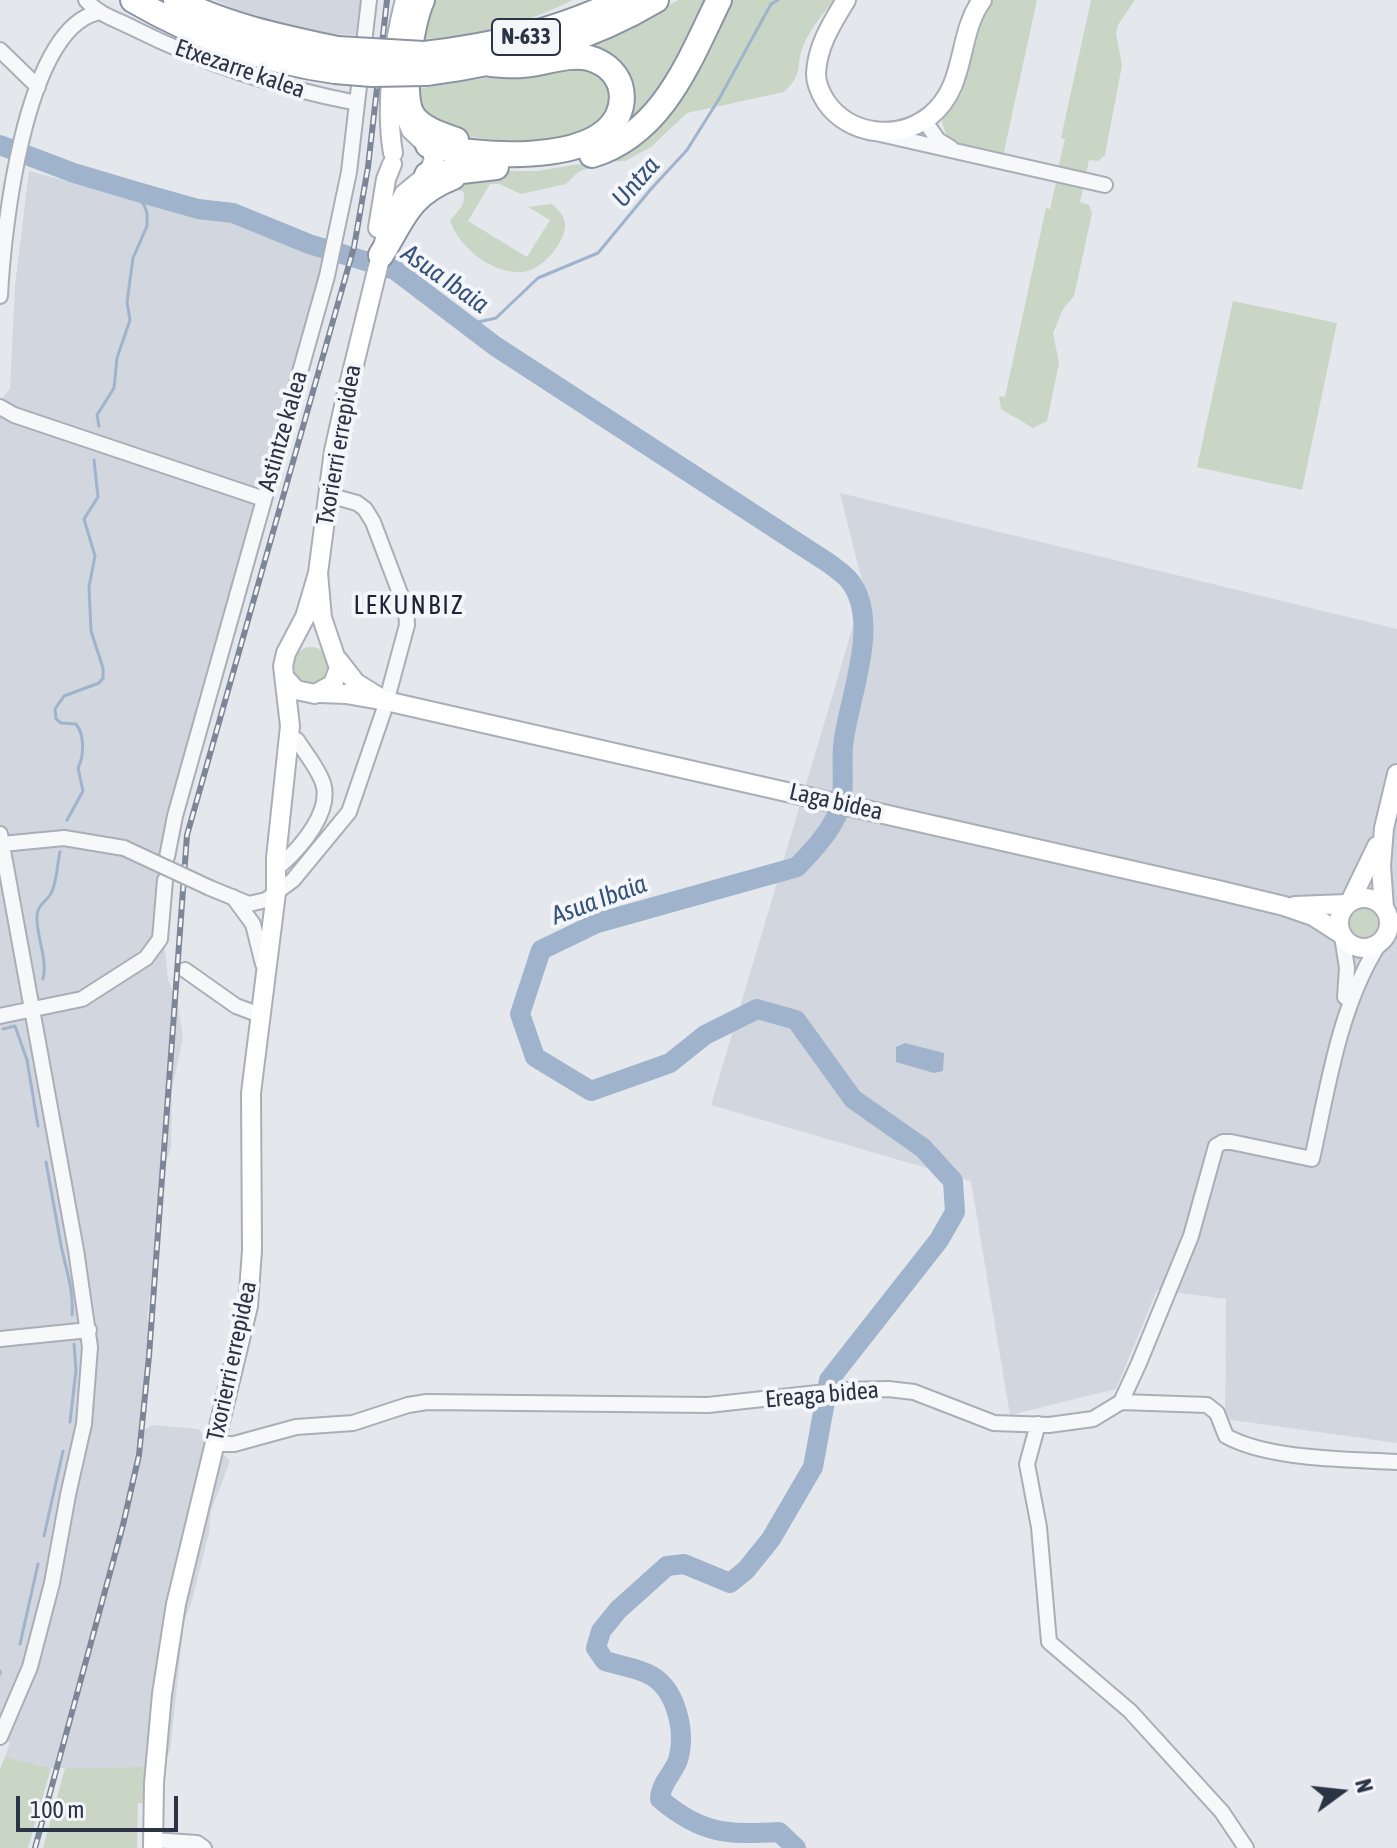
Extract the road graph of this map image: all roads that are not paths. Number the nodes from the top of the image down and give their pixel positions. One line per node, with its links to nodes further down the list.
1 (86, 0): 13 (street)
2 (133, 0): 16 (highway, N-633)
3 (176, 0): 16 (highway, N-633)
4 (369, 0): 19 (street, Astintze kalea)
5 (405, 0): 25 (street, Txorierri errepidea)
6 (419, 0): 14 (street); 23 (highway)
7 (587, 0): 14 (highway)
8 (622, 0): 14 (highway, N-633)
9 (656, 0): 17 (highway, N-633)
10 (719, 0): 26 (highway)
11 (846, 0): 21 (street)
12 (982, 0): 20 (street)
13 (96, 13): 18 (street); 19 (street, Etxezarre kalea)
14 (421, 49): 16 (highway, N-633, bridge); 16 (highway, N-633, bridge); 17 (highway, N-633); 22 (street)
15 (0, 50): 18 (street)
16 (336, 60)
17 (491, 64): 23 (highway)
18 (38, 87): 30 (street)
19 (357, 103): 33 (street, Astintze kalea)
20 (924, 120): 21 (street); 24 (street)
21 (868, 131): 24 (street)
22 (423, 142): 23 (highway); 25 (street); 27 (street)
23 (500, 154)
24 (966, 154): 28 (street)
25 (393, 158): 27 (street); 29 (street, Txorierri errepidea)
26 (474, 168): 27 (highway); 29 (highway)
27 (424, 177): 29 (street, Txorierri errepidea)
28 (1105, 185)
29 (378, 255): 32 (street, Txorierri errepidea)
30 (0, 296)
31 (0, 407): 33 (street)
32 (328, 495): 34 (street, Txorierri errepidea); 39 (street)
33 (264, 499): 44 (street, Astintze kalea)
34 (318, 573): 35 (street, Txorierri errepidea); 36 (street, Txorierri errepidea)
35 (290, 647): 36 (street); 37 (street, Txorierri errepidea)
36 (337, 657): 38 (street, Txorierri errepidea); 39 (street)
37 (286, 679): 38 (street); 45 (street, Txorierri errepidea)
38 (318, 694): 39 (street, Laga bidea); 40 (street, Txorierri errepidea)
39 (386, 701): 45 (street); 49 (street, Laga bidea)
40 (297, 740): 45 (street, Txorierri errepidea); 45 (street)
41 (1397, 774): 42 (street)
42 (1384, 828): 48 (street); 50 (street)
43 (1, 839): 47 (street, bridge); 55 (street)
44 (167, 857)
45 (279, 878): 47 (street); 54 (street, Txorierri errepidea)
46 (165, 880): 55 (street)
47 (232, 897): 54 (street)
48 (1348, 903): 49 (street, Laga bidea); 50 (street); 51 (street)
49 (1284, 906): 51 (street, Laga bidea)
50 (1388, 912): 52 (street)
51 (1341, 935): 52 (street); 58 (street)
52 (1385, 943): 58 (street)
53 (185, 970): 56 (street)
54 (265, 976): 56 (street, Txorierri errepidea)
55 (31, 1011): 57 (street); 59 (street)
56 (260, 1015): 63 (street, Txorierri errepidea)
57 (0, 1016)
58 (1340, 1040): 61 (street)
59 (89, 1330): 60 (street); 65 (street)
60 (0, 1339)
61 (1121, 1402): 62 (street, Ereaga bidea); 64 (street)
62 (1038, 1424): 63 (street, Ereaga bidea); 69 (street)
63 (214, 1444): 67 (street, Txorierri errepidea)
64 (1397, 1462)
65 (4, 1718): 66 (street)
66 (0, 1737)
67 (153, 1844): 68 (street)
68 (204, 1848)
69 (1246, 1848)

